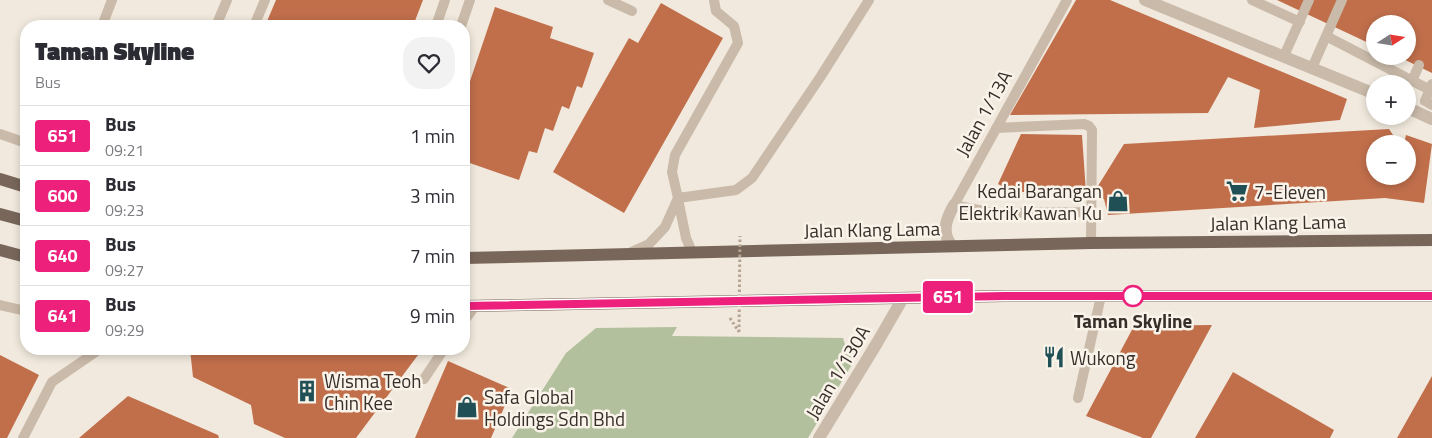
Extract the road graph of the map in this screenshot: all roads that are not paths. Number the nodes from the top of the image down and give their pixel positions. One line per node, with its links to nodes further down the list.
1 (112, 0): 15 (lane)
2 (226, 0): 16 (lane)
3 (265, 0): 17 (lane)
4 (445, 0): 18 (lane)
5 (470, 0): 19 (lane)
6 (608, 0): 14 (lane)
7 (714, 0): 40 (lane)
8 (869, 0): 40 (lane)
9 (1067, 0): 35 (lane, Jalan 1/13A)
10 (1144, 0): 22 (street)
11 (1252, 0): 20 (lane)
12 (1309, 0): 20 (lane)
13 (1342, 0): 21 (lane)
14 (632, 11)
15 (104, 20)
16 (218, 20)
17 (257, 20)
18 (438, 20)
19 (463, 20)
20 (1300, 22): 22 (lane)
21 (1326, 36): 24 (lane); 25 (lane)
22 (1284, 56): 24 (street)
23 (1418, 65): 26 (lane)
24 (1312, 68): 29 (street)
25 (1401, 75)
26 (1414, 75)
27 (1416, 82): 30 (lane)
28 (1366, 87): 29 (lane)
29 (1361, 88): 31 (street)
30 (1431, 88): 32 (lane)
31 (1366, 90)
32 (1432, 105)
33 (1416, 112): 34 (street)
34 (1432, 119)
35 (996, 128): 41 (lane, Jalan 1/13A); 42 (lane)
36 (0, 134): 37 (lane)
37 (20, 141)
38 (0, 179): 39 (main road)
39 (20, 185)
40 (678, 198): 49 (lane); 50 (lane)
41 (954, 205): 42 (lane); 47 (street, Jalan 1/13A)
42 (1092, 212): 46 (lane)
43 (0, 214): 44 (main road)
44 (20, 219)
45 (1432, 240): 46 (main road, Jalan Klang Lama)
46 (1091, 243): 47 (main road, Jalan Klang Lama)
47 (952, 246): 49 (main road, Jalan Klang Lama)
48 (0, 250): 51 (main road)
49 (700, 252): 50 (main road, Jalan Klang Lama)
50 (628, 254): 52 (main road, Jalan Klang Lama)
51 (20, 255)
52 (470, 258)
53 (1101, 296): 54 (main road); 55 (main road); 62 (lane)
54 (1432, 296)
55 (903, 298): 57 (main road); 64 (street, Jalan 1/130A)
56 (0, 305): 58 (lane)
57 (470, 306)
58 (20, 310)
59 (91, 355): 63 (lane)
60 (440, 355): 61 (lane)
61 (424, 379)
62 (1078, 398)
63 (23, 438)
64 (819, 438)

